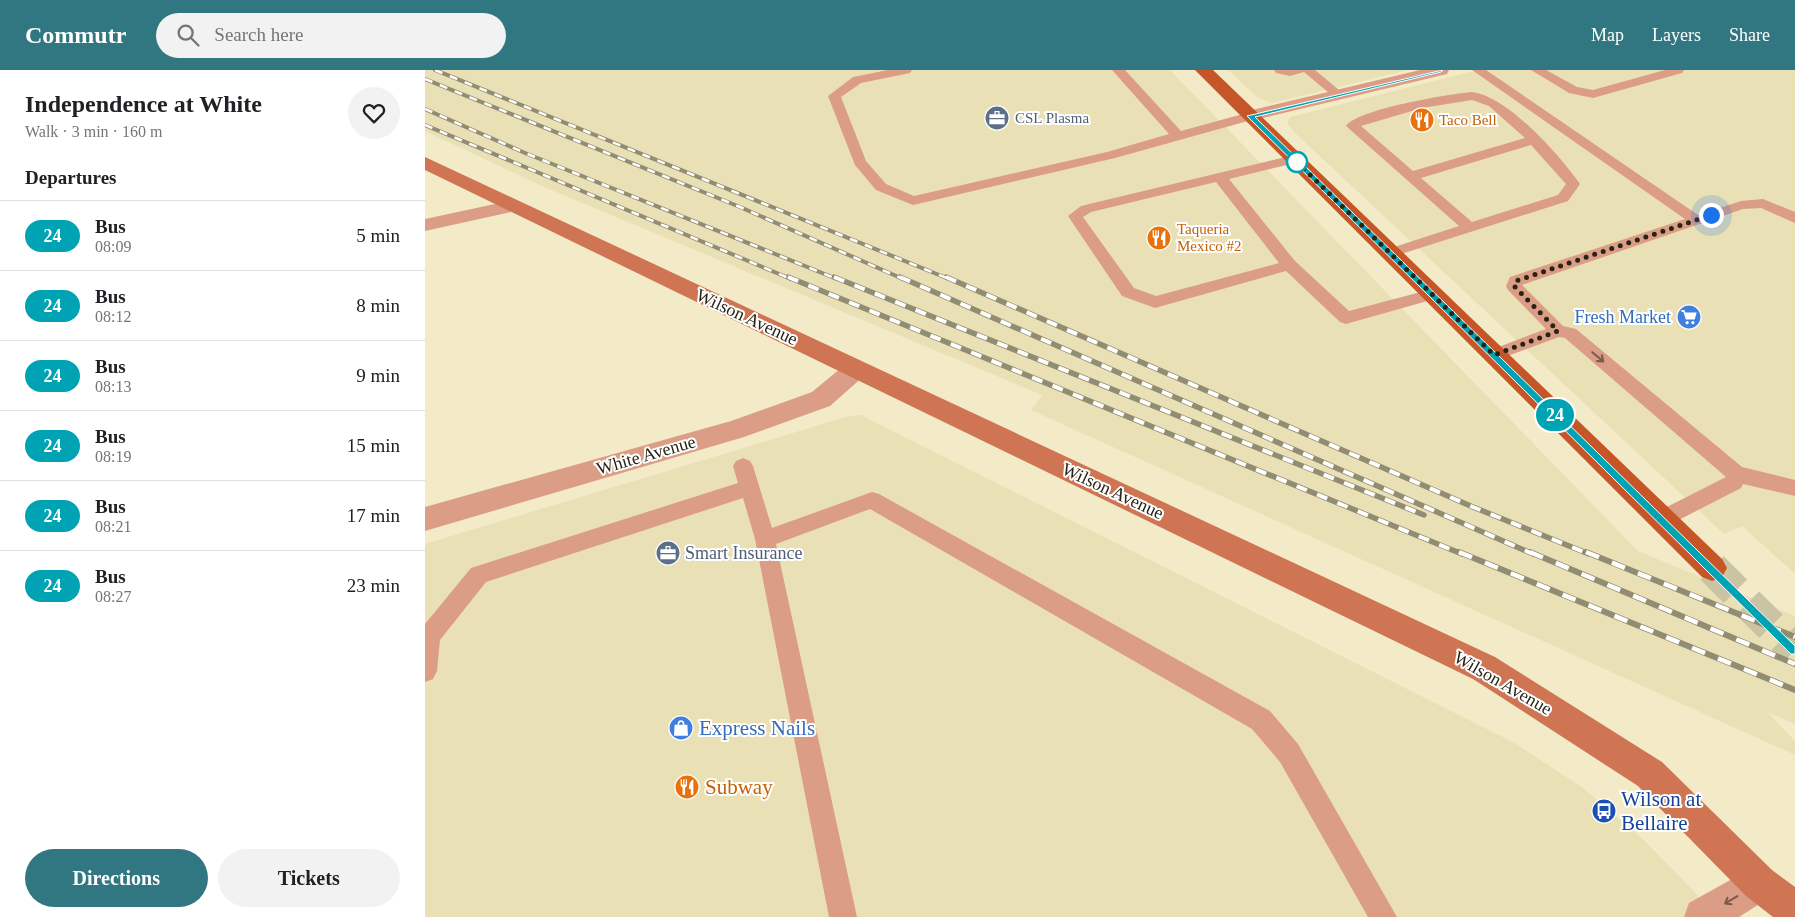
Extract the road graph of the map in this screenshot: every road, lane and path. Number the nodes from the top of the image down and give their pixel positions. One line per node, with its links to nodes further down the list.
1 (906, 70): 13 (lane)
2 (1118, 70): 13 (lane)
3 (1203, 70): 12 (main road)
4 (1279, 70): 5 (lane)
5 (1299, 70)
6 (1308, 70): 11 (lane)
7 (1441, 70): 11 (street)
8 (1478, 70): 21 (lane)
9 (1537, 70): 10 (lane)
10 (1677, 70)
11 (1339, 95): 12 (street)
12 (1251, 116): 13 (lane); 15 (main road)
13 (1177, 135)
14 (1533, 140): 17 (lane); 17 (lane); 23 (lane)
15 (1294, 159): 18 (lane); 24 (main road)
16 (425, 163): 19 (main road, Wilson Avenue)
17 (1411, 176): 23 (lane)
18 (1220, 177): 25 (lane); 25 (lane)
19 (513, 206): 22 (street); 29 (main road, Wilson Avenue)
20 (1795, 218): 21 (lane)
21 (1696, 220): 27 (lane)
22 (425, 225)
23 (1469, 227): 24 (lane)
24 (1390, 253): 26 (main road)
25 (1289, 265): 26 (lane)
26 (1432, 294): 28 (main road)
27 (1558, 331): 28 (lane); 30 (lane, one-way to 30)
28 (1494, 355): 33 (main road)
29 (856, 369): 32 (street, White Avenue); 37 (main road, Wilson Avenue)
30 (1736, 474): 31 (lane); 33 (lane)
31 (1795, 488)
32 (425, 519)
33 (1662, 519): 35 (main road)
34 (765, 538): 36 (lane); 39 (lane); 40 (lane)
35 (1712, 568)
36 (425, 671)
37 (1759, 883): 38 (main road, Wilson Avenue); 41 (street, one-way to 41); 42 (main road, Wilson Avenue)
38 (1795, 910)
39 (843, 917)
40 (1383, 917)
41 (1703, 917)
42 (1781, 917)

